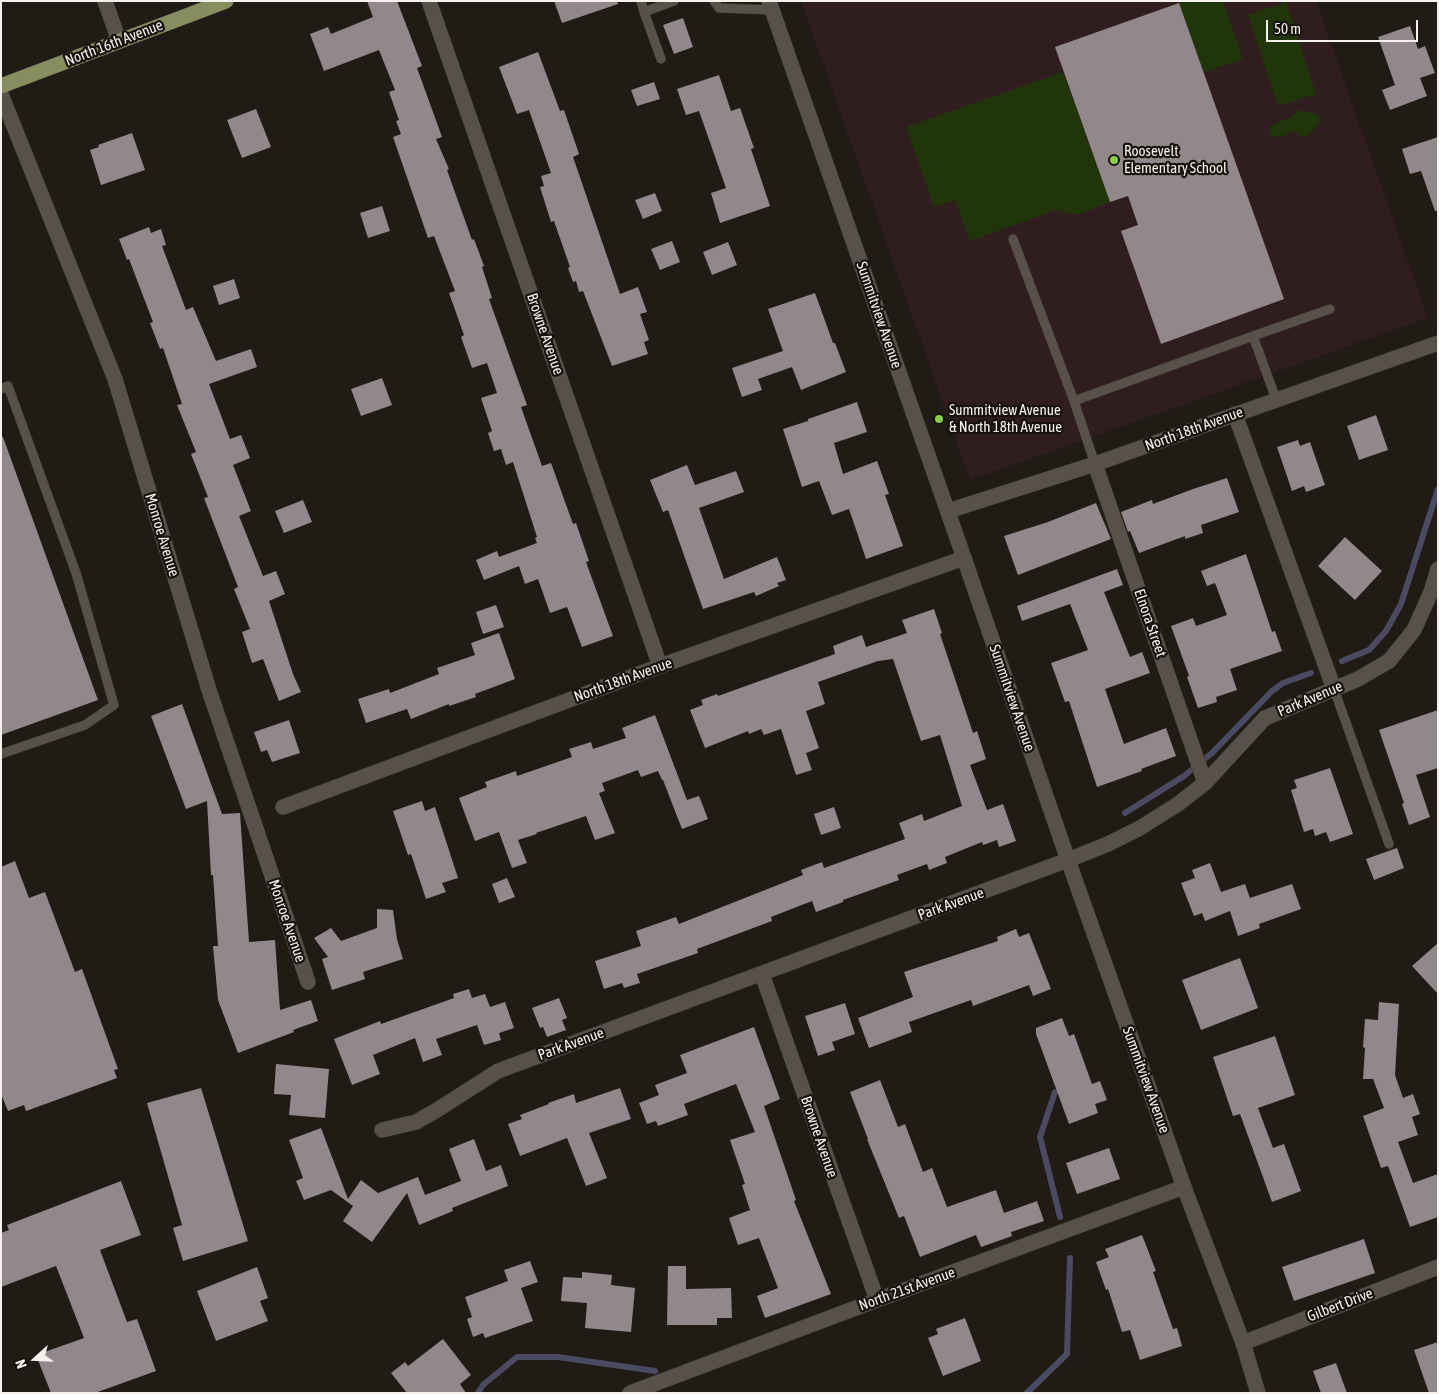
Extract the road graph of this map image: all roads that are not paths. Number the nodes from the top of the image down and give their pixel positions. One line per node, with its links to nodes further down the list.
1 (105, 1): 9 (street)
2 (226, 1): 9 (main road, North 16th Avenue)
3 (429, 1): 25 (street, Browne Avenue)
4 (641, 1): 8 (lane)
5 (674, 1): 8 (lane)
6 (714, 1): 7 (lane)
7 (770, 6): 22 (street, Summitview Avenue)
8 (644, 12): 10 (lane)
9 (119, 41): 11 (main road, North 16th Avenue)
10 (661, 59)
11 (1, 86)
12 (1, 94): 33 (street, Monroe Avenue)
13 (1013, 239): 19 (lane)
14 (1330, 309): 15 (lane)
15 (1253, 336): 18 (lane); 19 (lane)
16 (1438, 343): 18 (street, North 18th Avenue)
17 (1, 389): 27 (lane)
18 (1276, 399): 20 (street, North 18th Avenue)
19 (1074, 401): 21 (lane)
20 (1235, 414): 21 (street, North 18th Avenue); 26 (street)
21 (1095, 464): 22 (street, North 18th Avenue); 28 (street, Elnora Street)
22 (948, 512): 23 (street, Summitview Avenue)
23 (964, 558): 25 (street, North 18th Avenue); 31 (street, Summitview Avenue)
24 (1438, 569): 26 (street, Park Avenue)
25 (660, 666): 29 (street, North 18th Avenue)
26 (1334, 689): 28 (street, Park Avenue); 30 (lane)
27 (1, 754)
28 (1203, 778): 31 (street, Park Avenue)
29 (283, 807)
30 (1389, 844)
31 (1068, 860): 32 (street, Park Avenue); 35 (street, Summitview Avenue)
32 (762, 974): 34 (street, Park Avenue); 37 (street, Browne Avenue)
33 (308, 982)
34 (382, 1130)
35 (1184, 1187): 37 (street, North 21st Avenue); 38 (street, Summitview Avenue)
36 (1438, 1267): 38 (street, Gilbert Drive)
37 (876, 1300): 39 (street, North 21st Avenue)
38 (1243, 1343): 40 (street, Summitview Avenue)
39 (630, 1393)
40 (1258, 1393)

